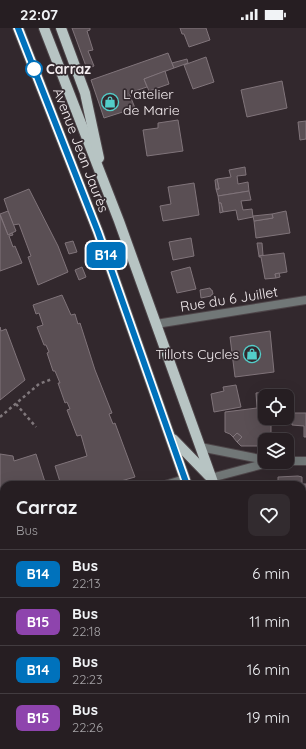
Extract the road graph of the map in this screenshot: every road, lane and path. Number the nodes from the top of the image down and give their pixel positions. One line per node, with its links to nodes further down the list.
1 (44, 28): 4 (main road)
2 (61, 28): 4 (main road)
3 (19, 30): 11 (main road, Avenue Jean Jaurès)
4 (106, 190): 6 (main road, Avenue Jean Jaurès)
5 (306, 300): 6 (street, Rue du 6 Juillet)
6 (156, 324): 12 (main road, Avenue Jean Jaurès)
7 (52, 379): 8 (path)
8 (16, 404): 9 (path); 10 (path)
9 (0, 417)
10 (36, 427)
11 (169, 434): 17 (main road, Avenue Jean Jaurès); 18 (main road)
12 (200, 446): 13 (street); 19 (main road, Avenue Jean Jaurès)
13 (258, 458)
14 (294, 461): 15 (street)
15 (306, 462)
16 (258, 466): 20 (street)
17 (186, 481)
18 (212, 481)
19 (213, 481)
20 (216, 481)

